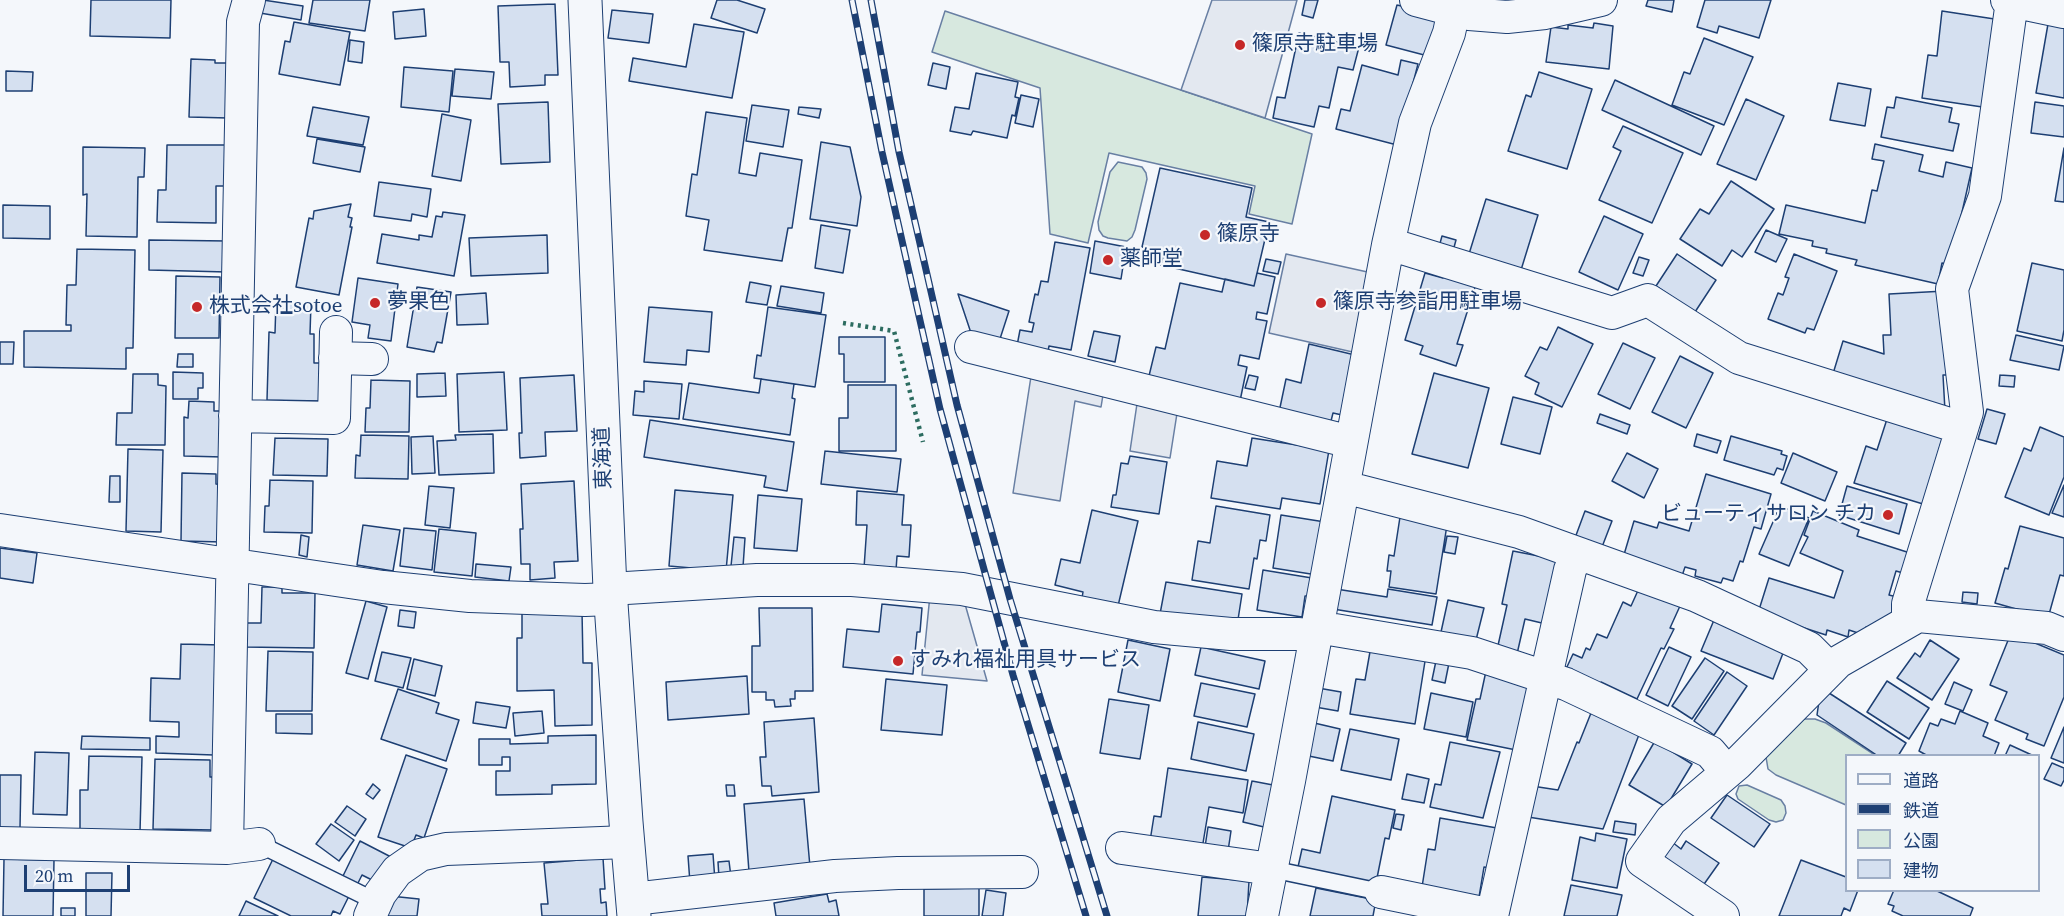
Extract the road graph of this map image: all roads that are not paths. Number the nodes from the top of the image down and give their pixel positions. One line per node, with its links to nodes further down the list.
1 (249, 0): 11 (street)
2 (585, 0): 18 (main road, 東海道)
3 (1416, 0): 6 (street)
4 (1601, 0): 6 (street)
5 (2010, 1): 7 (street); 12 (street)
6 (1454, 10): 8 (street)
7 (2064, 12)
8 (1388, 245): 12 (street); 13 (street)
9 (971, 347): 13 (street)
10 (372, 359): 11 (street)
11 (236, 416): 17 (street)
12 (1962, 428): 19 (street)
13 (1351, 442): 14 (street)
14 (1344, 486): 16 (street); 20 (street)
15 (0, 530): 17 (street)
16 (1577, 553): 22 (street); 23 (street)
17 (233, 565): 18 (street); 28 (street)
18 (611, 594): 20 (street); 25 (main road, 東海道)
19 (1908, 621): 21 (street); 22 (street)
20 (1316, 632): 23 (street); 30 (street)
21 (2064, 635)
22 (1830, 669): 24 (street)
23 (1546, 677): 24 (street); 35 (street)
24 (1727, 772): 37 (street)
25 (627, 842): 33 (main road, 東海道); 34 (street)
26 (0, 843): 28 (street)
27 (259, 844): 28 (street); 34 (lane)
28 (227, 848)
29 (1122, 848): 30 (street)
30 (1271, 869): 32 (lane); 36 (street)
31 (1022, 872): 33 (street)
32 (1381, 892): 35 (street)
33 (633, 908)
34 (373, 909)
35 (1492, 915)
36 (1262, 916)
37 (1723, 916)

